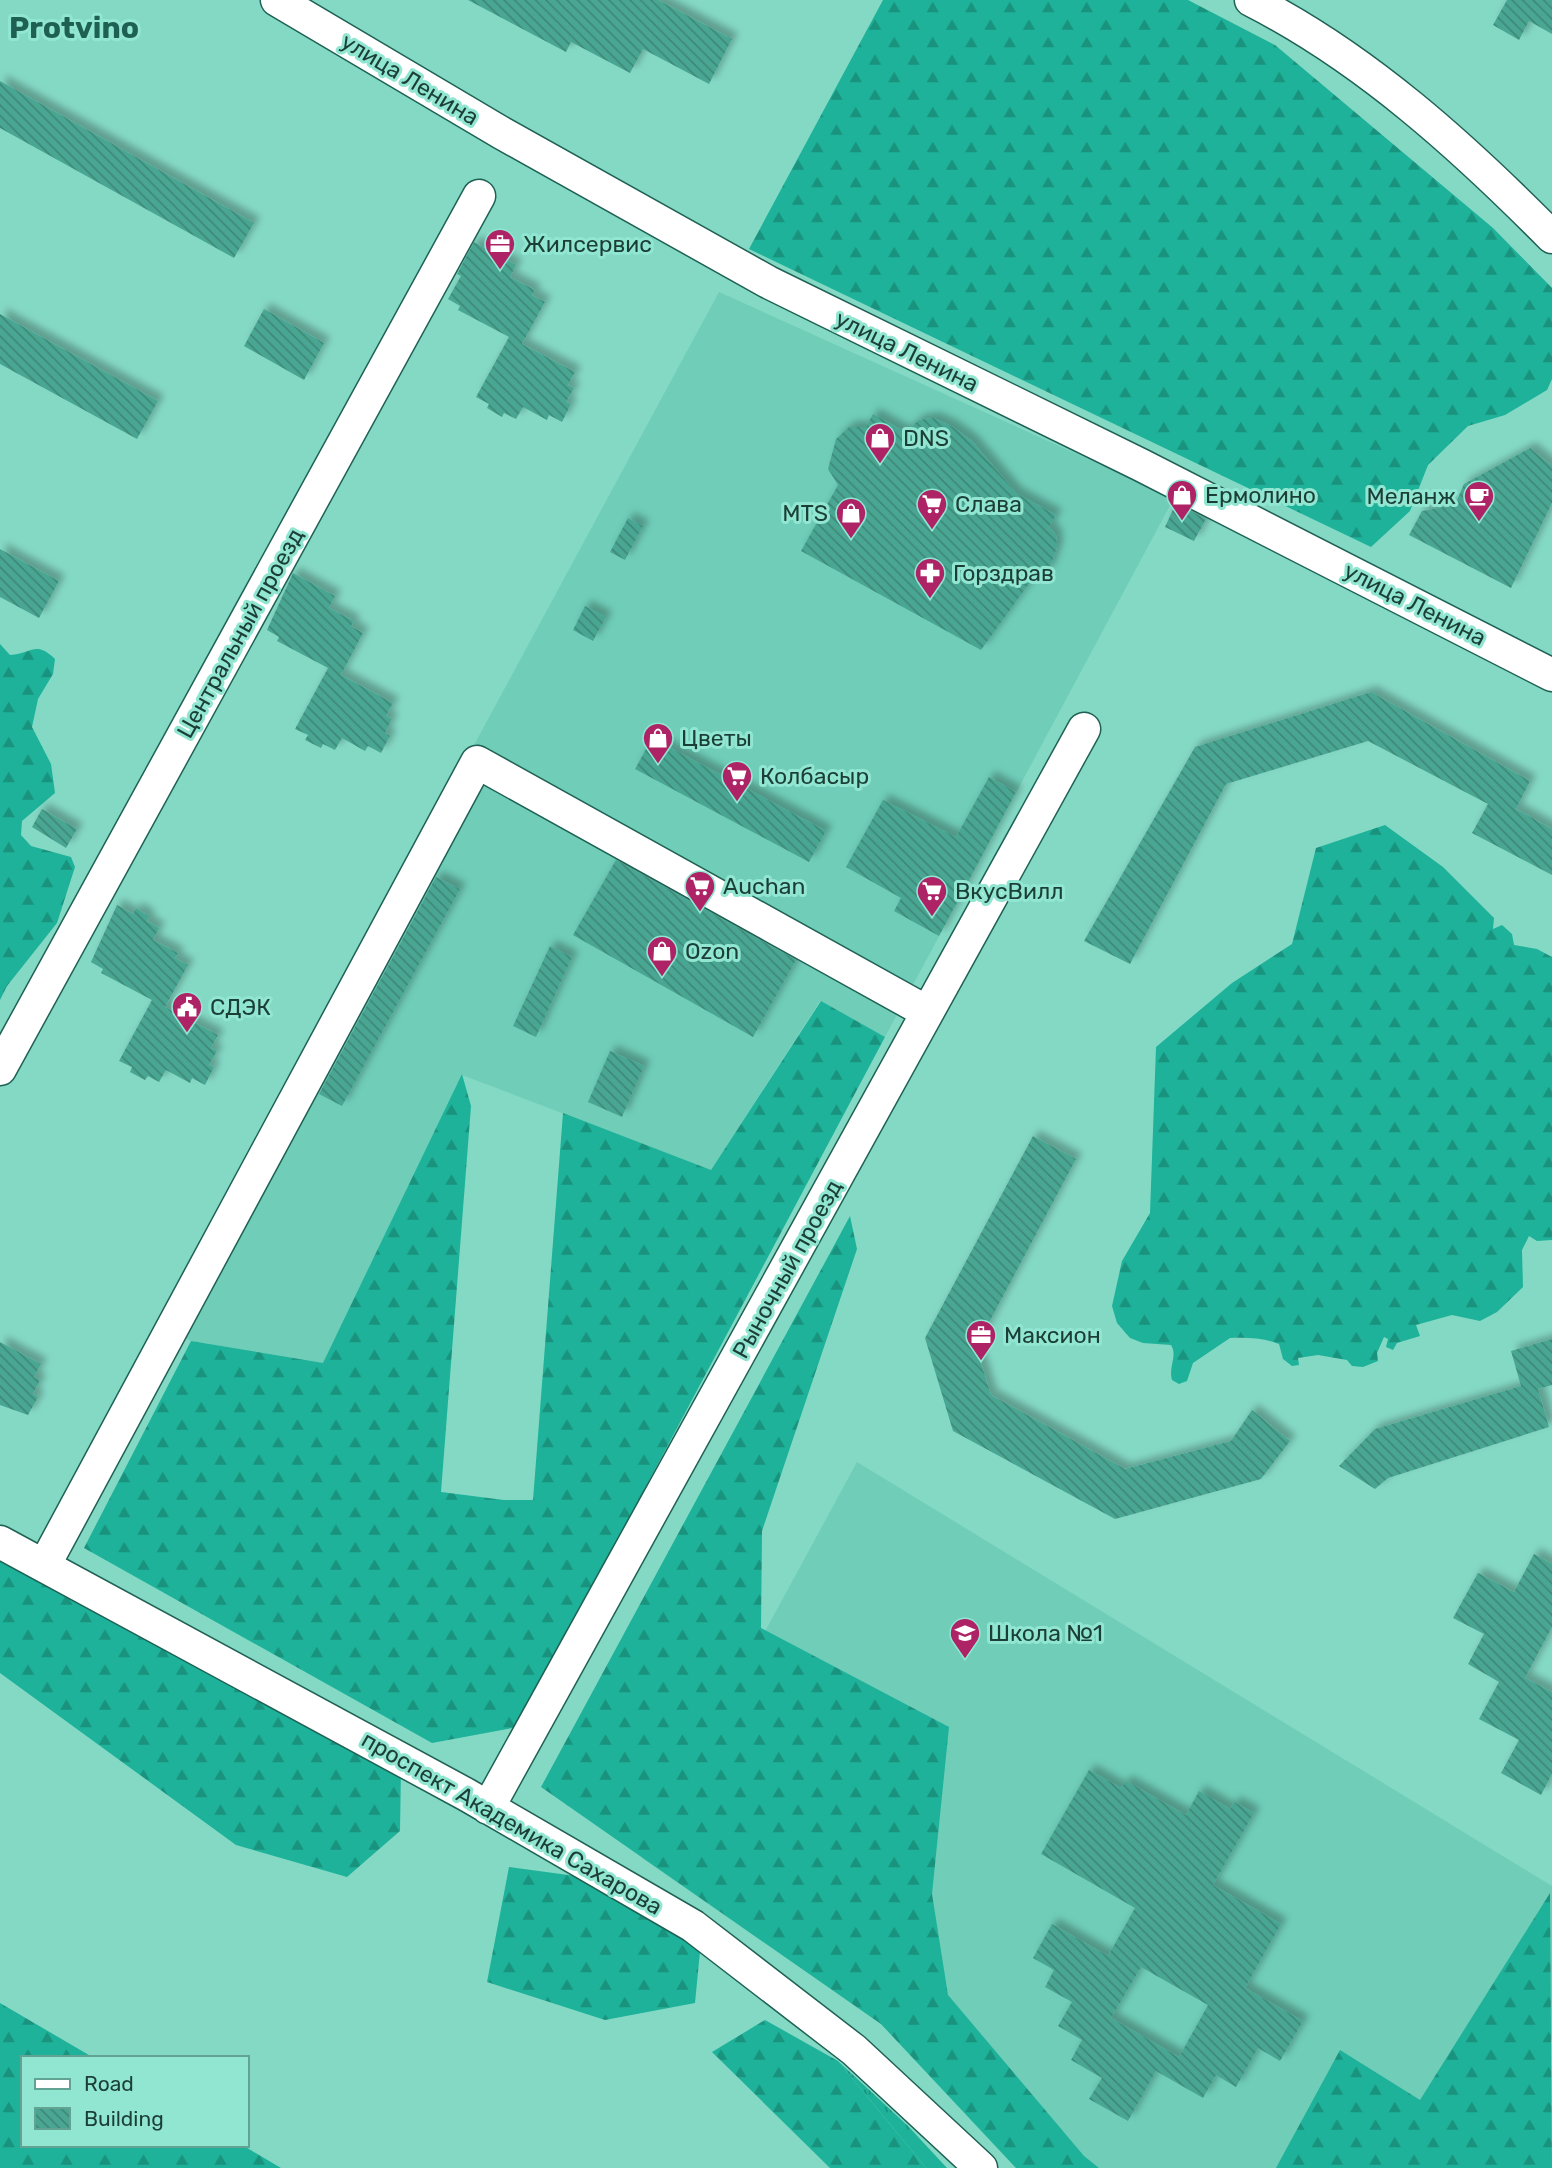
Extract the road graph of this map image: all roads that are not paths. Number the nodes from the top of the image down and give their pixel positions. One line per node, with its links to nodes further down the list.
1 (277, 0): 5 (street, улица Ленина)
2 (1251, 0): 4 (street)
3 (479, 196): 8 (street, Центральный проезд)
4 (1552, 237)
5 (1552, 675)
6 (1084, 729): 7 (street, Рыночный проезд)
7 (927, 1012): 10 (street); 11 (street, Рыночный проезд)
8 (0, 1069)
9 (0, 1542): 10 (street, проспект Академика Сахарова)
10 (44, 1566): 11 (street, проспект Академика Сахарова)
11 (488, 1808): 12 (street, проспект Академика Сахарова)
12 (981, 2168)

